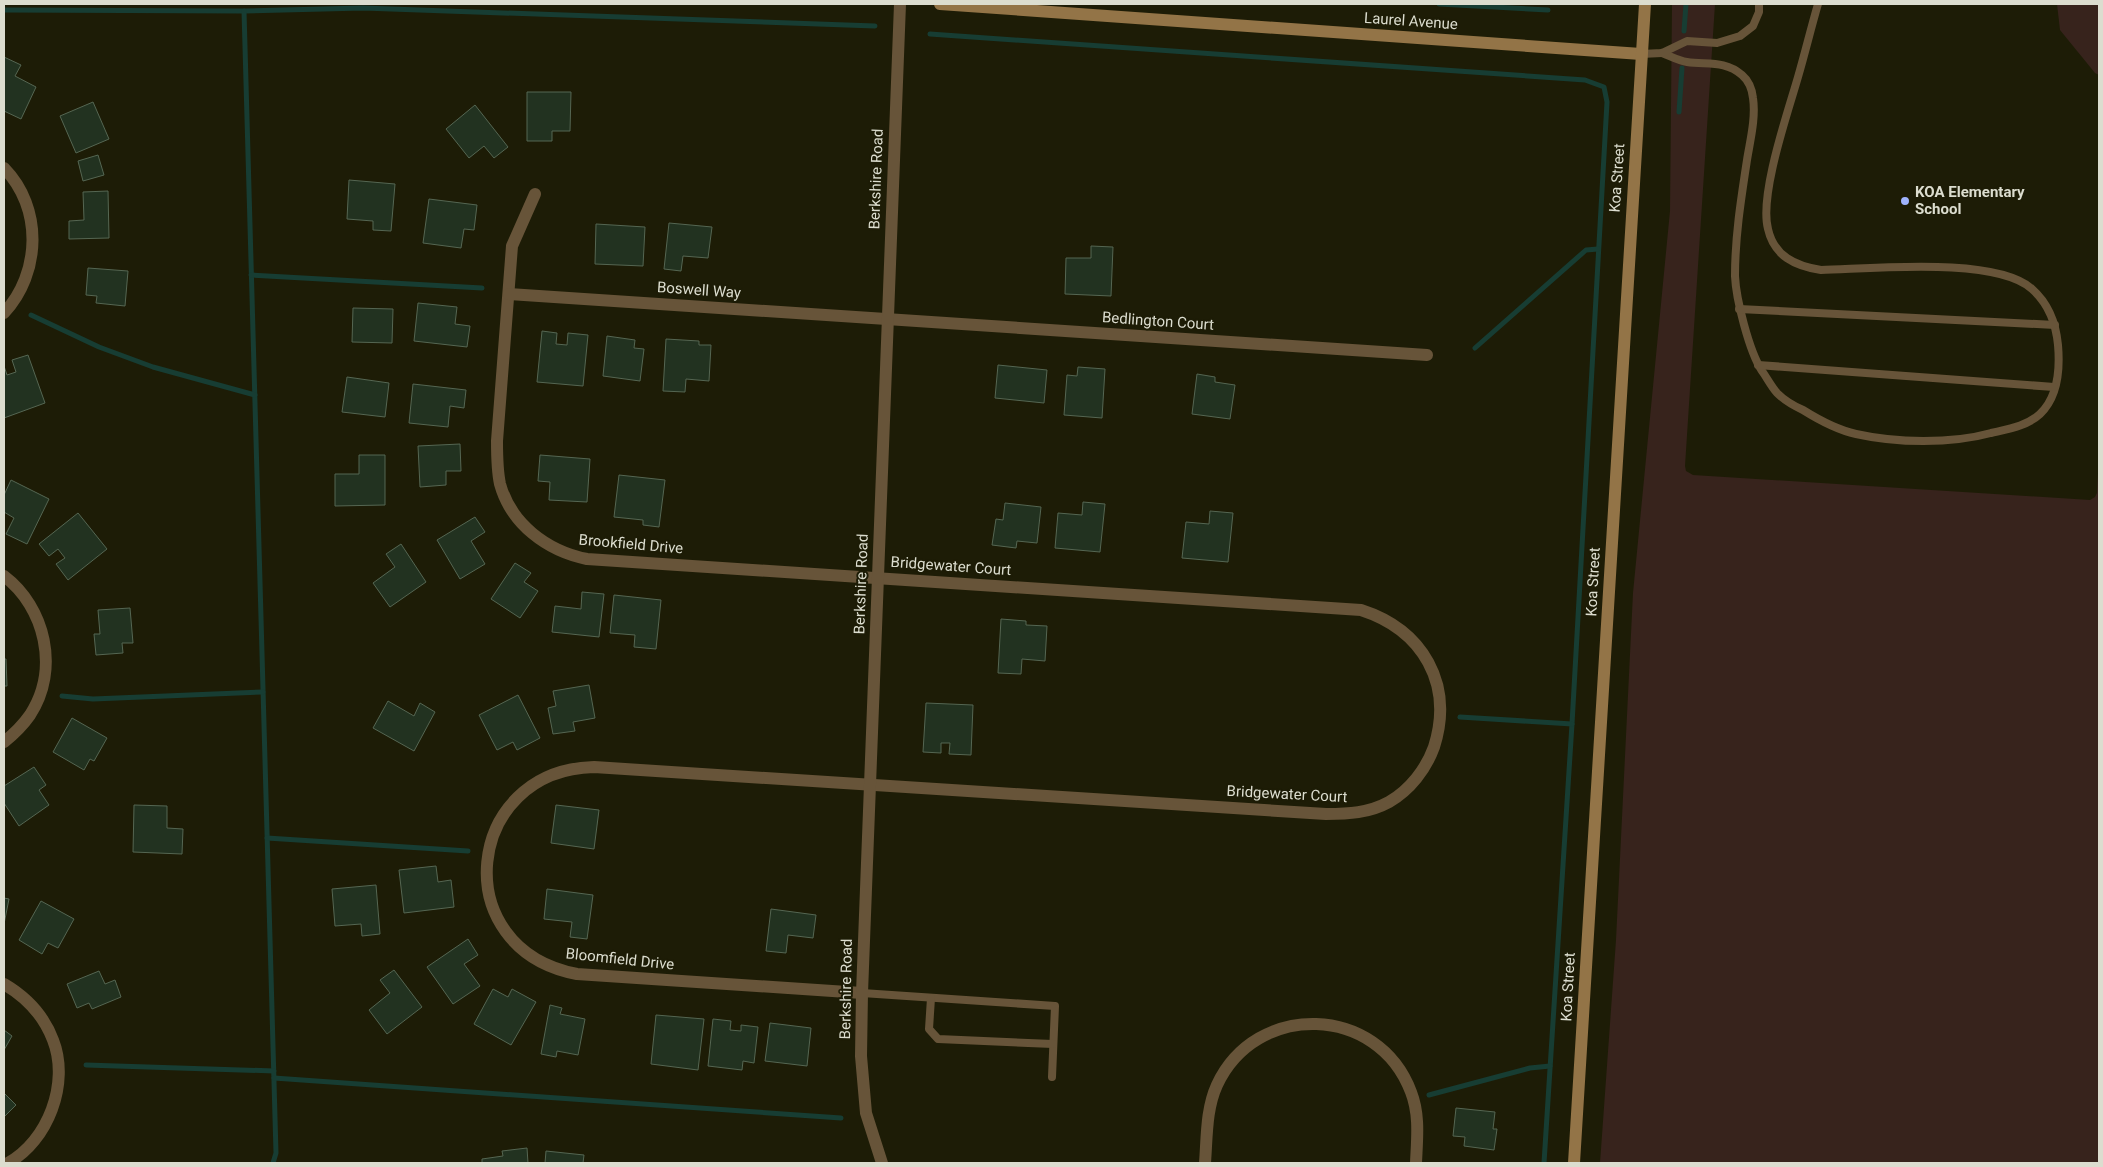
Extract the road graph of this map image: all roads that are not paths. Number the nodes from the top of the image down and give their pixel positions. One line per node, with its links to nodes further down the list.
1 (900, 4): 13 (street, Berkshire Road)
2 (940, 4): 7 (main road, Laurel Avenue)
3 (1644, 4): 7 (main road, Koa Street)
4 (1759, 4): 6 (lane)
5 (1818, 4): 14 (lane)
6 (1662, 53): 7 (lane); 11 (lane)
7 (1641, 54): 31 (main road, Koa Street)
8 (4, 168): 12 (street)
9 (535, 194): 10 (street, Brookfield Drive)
10 (509, 294): 13 (street, Boswell Way); 19 (street, Brookfield Drive)
11 (1739, 309): 14 (lane); 16 (lane)
12 (4, 313)
13 (886, 319): 15 (street, Bedlington Court); 19 (street, Berkshire Road)
14 (2055, 325): 17 (lane)
15 (1427, 356)
16 (1758, 365): 17 (lane); 17 (lane)
17 (2054, 387)
18 (4, 576): 20 (street)
19 (878, 577): 21 (street, Berkshire Road); 21 (street, Bridgewater Court)
20 (4, 742)
21 (870, 785): 23 (street, Berkshire Road); 23 (street, Bloomfield Drive)
22 (4, 984): 27 (street)
23 (862, 993): 24 (lane); 28 (street, Berkshire Road)
24 (931, 998): 25 (lane); 25 (lane)
25 (1053, 1044): 26 (lane)
26 (1052, 1077)
27 (8, 1163)
28 (882, 1163)
29 (1205, 1163): 30 (street)
30 (1416, 1163)
31 (1574, 1163)

